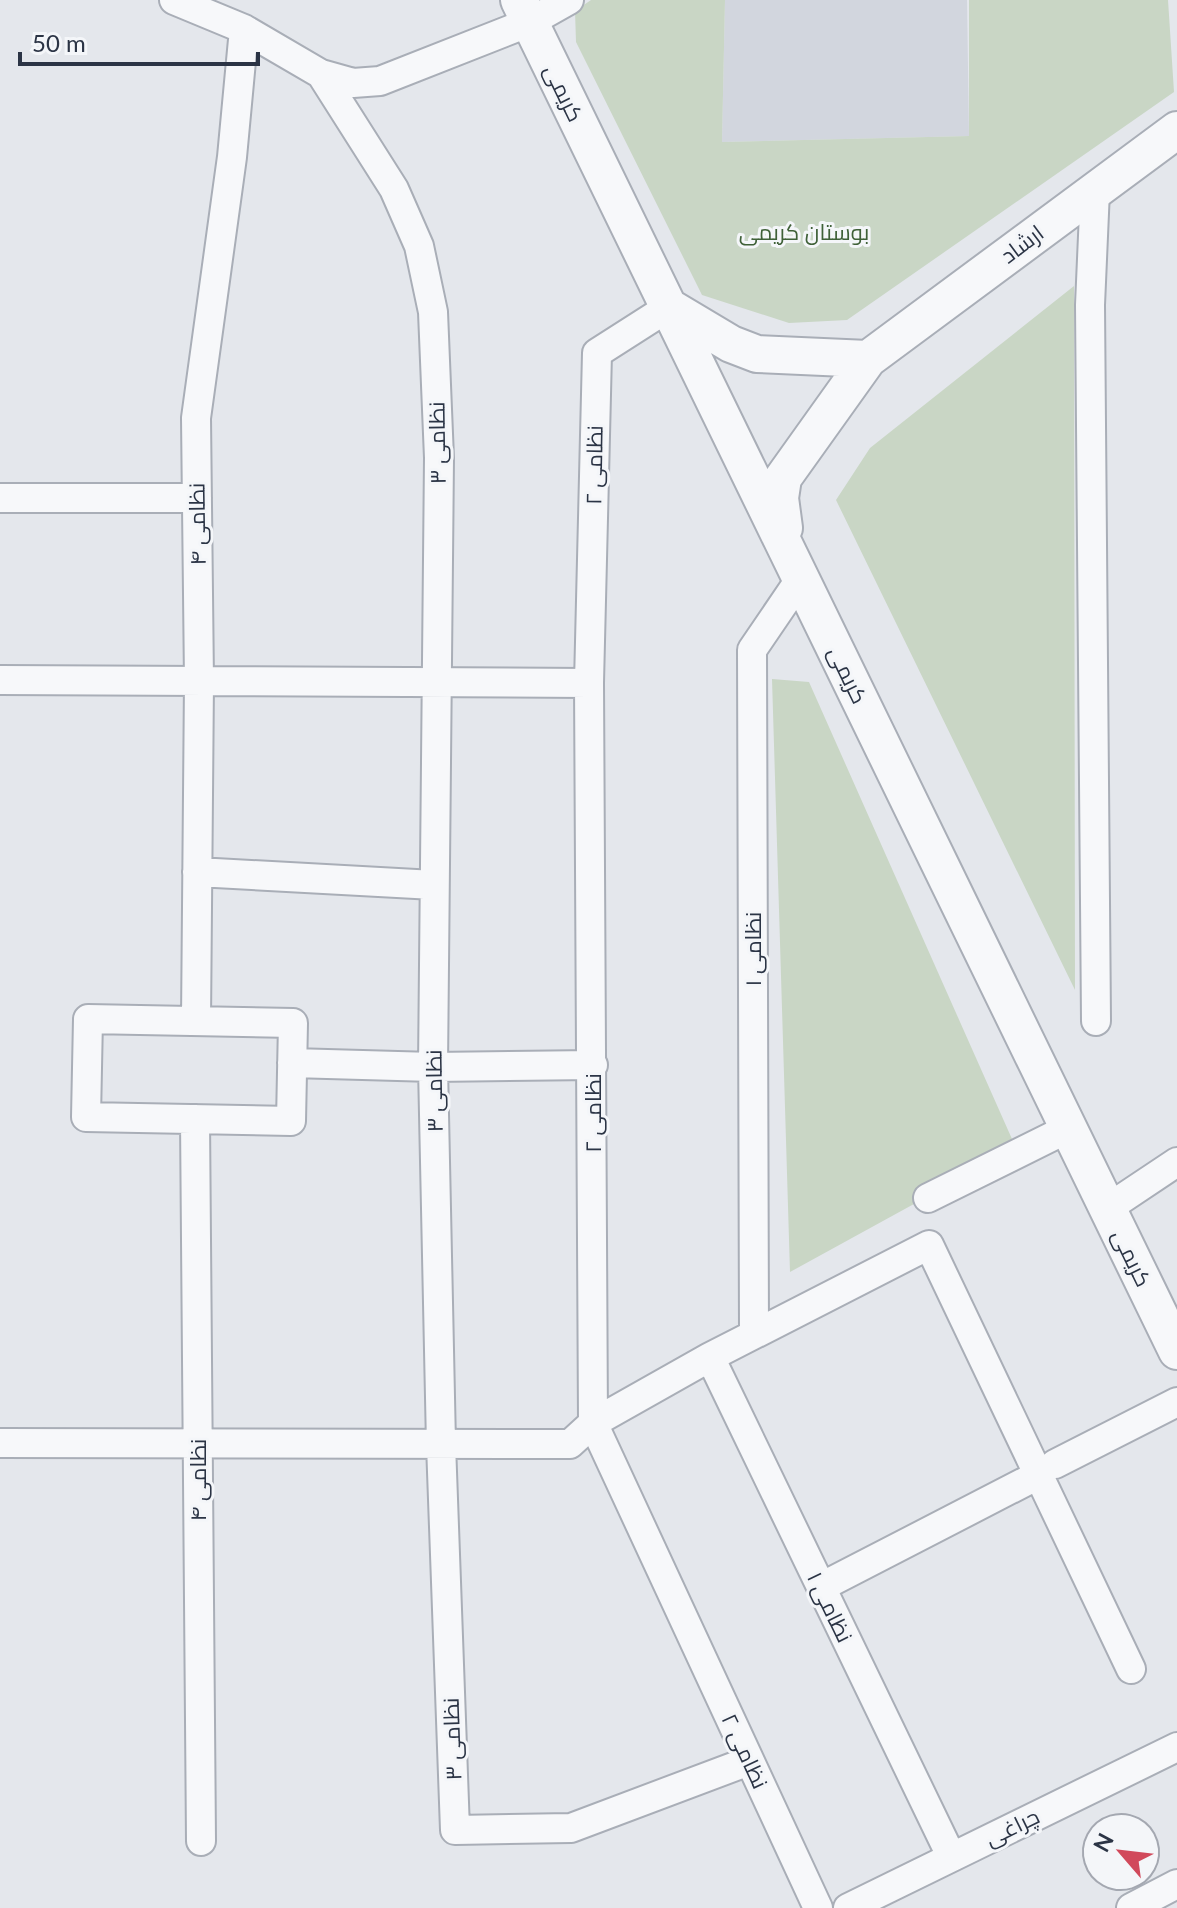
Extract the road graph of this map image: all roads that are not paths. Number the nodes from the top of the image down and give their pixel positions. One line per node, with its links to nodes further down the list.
1 (174, 0): 4 (street)
2 (569, 0): 3 (street)
3 (524, 11): 5 (street); 8 (street, کریمی)
4 (244, 29): 5 (street); 11 (street, نظامی ۴)
5 (321, 74): 15 (street, نظامی ۳)
6 (1177, 130): 7 (street, ارشاد)
7 (1095, 190): 9 (street, ارشاد); 20 (street)
8 (669, 307): 9 (street); 12 (street, کریمی); 16 (street, نظامی ۲)
9 (868, 359): 12 (street, ارشاد)
10 (0, 498): 11 (street)
11 (197, 498): 14 (street, نظامی ۴)
12 (794, 565): 25 (street, کریمی); 29 (street, نظامی ۱)
13 (0, 680): 14 (street)
14 (199, 681): 15 (street); 17 (street, نظامی ۴)
15 (436, 682): 16 (street); 18 (street, نظامی ۳)
16 (589, 683): 22 (street, نظامی ۲)
17 (197, 872): 18 (street); 19 (street, نظامی ۴)
18 (434, 885): 23 (street, نظامی ۳)
19 (196, 1021): 21 (street); 24 (street)
20 (1096, 1021)
21 (292, 1063): 23 (street); 24 (street)
22 (593, 1065): 23 (street); 33 (street, نظامی ۲)
23 (433, 1067): 36 (street, نظامی ۳)
24 (195, 1119): 35 (street, نظامی ۴)
25 (1069, 1128): 27 (street); 28 (street, کریمی)
26 (1177, 1162): 28 (street)
27 (928, 1198)
28 (1108, 1208): 30 (street, کریمی)
29 (754, 1334): 31 (street); 37 (street)
30 (1177, 1351)
31 (710, 1357): 33 (street); 38 (street, نظامی ۱)
32 (1177, 1402): 37 (street)
33 (593, 1423): 36 (street); 41 (street, نظامی ۲)
34 (0, 1443): 35 (street)
35 (198, 1444): 36 (street); 42 (street, نظامی ۴)
36 (441, 1444): 41 (street, نظامی ۳)
37 (1047, 1469): 38 (street); 39 (street)
38 (821, 1587): 43 (street, نظامی ۱)
39 (1131, 1669)
40 (1177, 1747): 43 (street, چراغی)
41 (749, 1761): 45 (street, نظامی ۲)
42 (201, 1841)
43 (951, 1856): 46 (street, چراغی)
44 (1177, 1884): 47 (street)
45 (818, 1908)
46 (848, 1908)
47 (1131, 1908)

